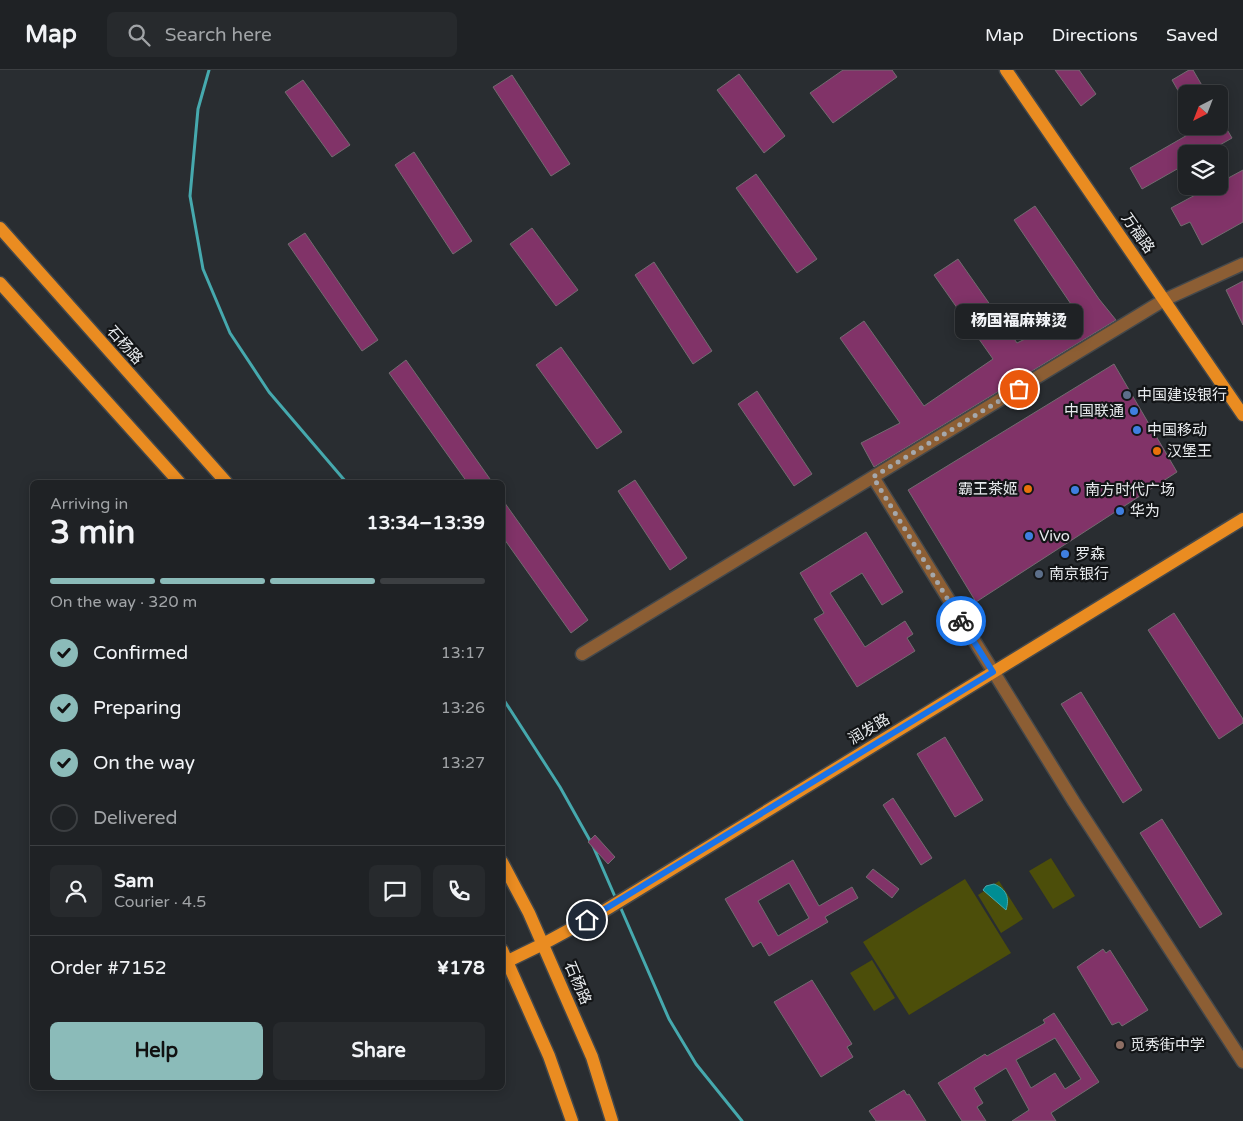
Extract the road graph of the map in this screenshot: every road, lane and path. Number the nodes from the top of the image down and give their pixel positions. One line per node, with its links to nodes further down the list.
1 (1006, 70): 5 (main road, 万福路)
2 (0, 228): 9 (main road, 石杨路)
3 (1243, 264): 5 (street)
4 (0, 283): 8 (main road)
5 (1164, 300): 6 (main road, 万福路); 7 (street)
6 (1243, 415)
7 (873, 477): 11 (street); 12 (street)
8 (177, 480)
9 (224, 480)
10 (1243, 519): 12 (main road, 润发路)
11 (582, 654)
12 (993, 672): 14 (main road, 润发路); 16 (street)
13 (505, 868): 14 (main road, 石杨路)
14 (544, 944): 15 (main road, 润发路); 18 (main road, 石杨路)
15 (505, 955): 17 (main road)
16 (1243, 1062)
17 (572, 1121)
18 (612, 1121)

